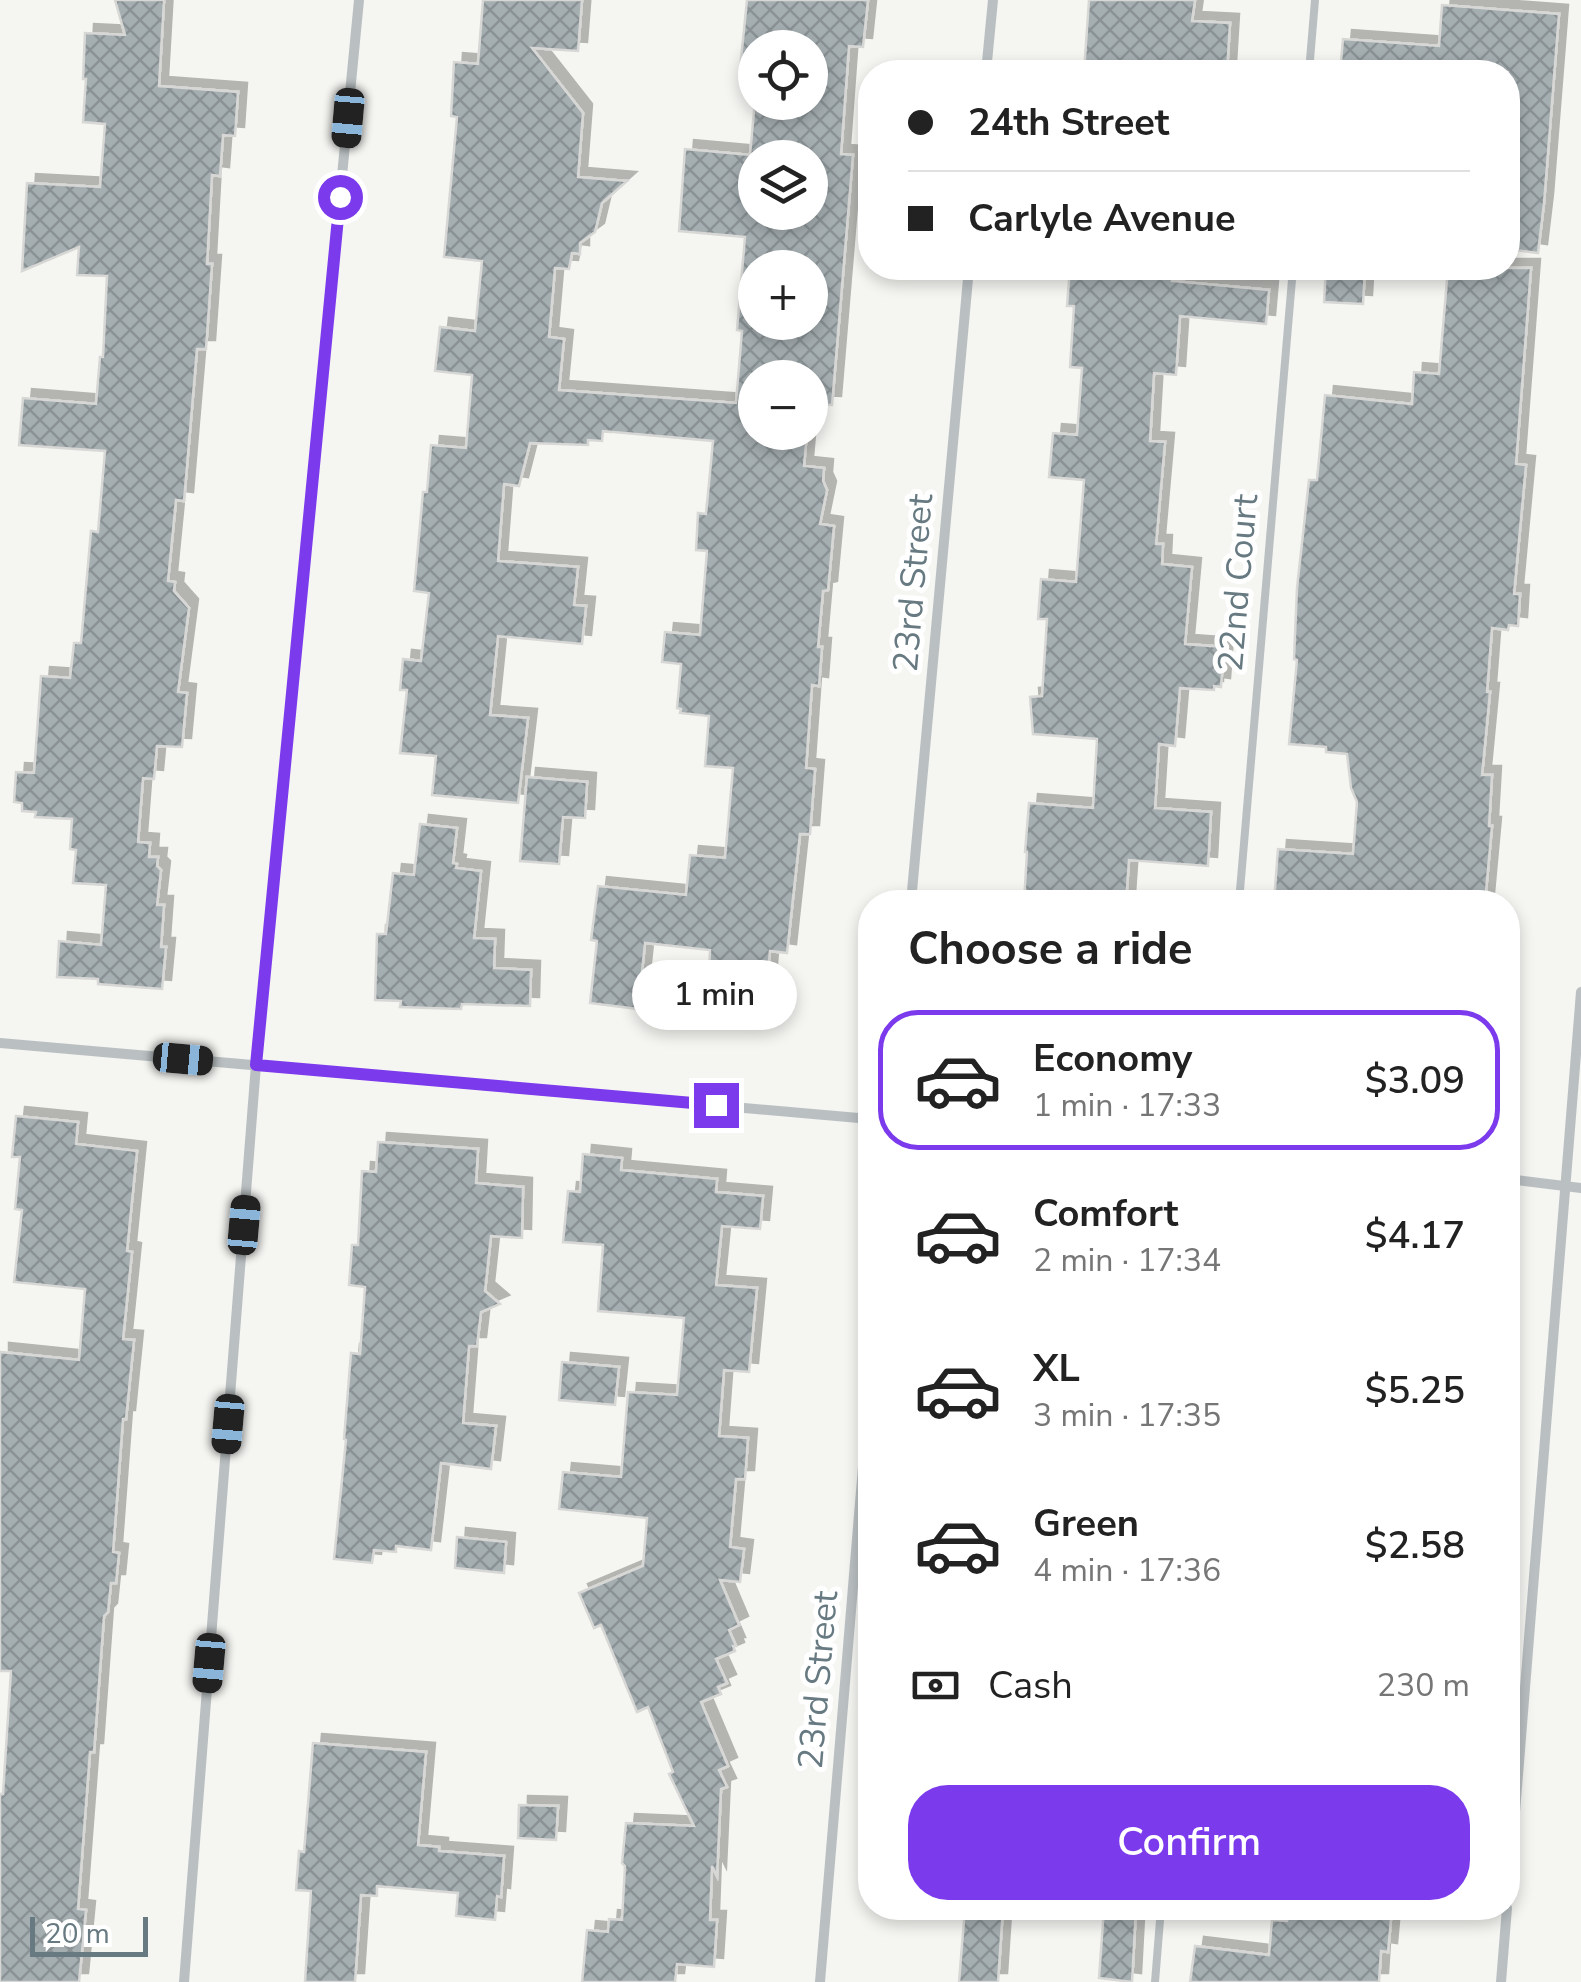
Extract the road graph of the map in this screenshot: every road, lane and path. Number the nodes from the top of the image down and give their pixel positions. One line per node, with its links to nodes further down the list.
1 (359, 0): 12 (street)
2 (993, 0): 4 (street)
3 (1316, 0): 5 (lane)
4 (987, 60)
5 (1310, 60)
6 (968, 280): 8 (street, 23rd Street)
7 (1292, 280): 9 (lane, 22nd Court)
8 (913, 890)
9 (1240, 890)
10 (1581, 992): 15 (street)
11 (0, 1043): 12 (street)
12 (256, 1065): 13 (street); 21 (street)
13 (858, 1117)
14 (1520, 1181): 15 (street)
15 (1565, 1187): 16 (street); 18 (street)
16 (1581, 1188)
17 (858, 1527): 22 (street, 23rd Street)
18 (1520, 1749)
19 (1160, 1920): 23 (lane)
20 (1506, 1920): 24 (street)
21 (184, 1982)
22 (820, 1982)
23 (1155, 1982)
24 (1501, 1982)

